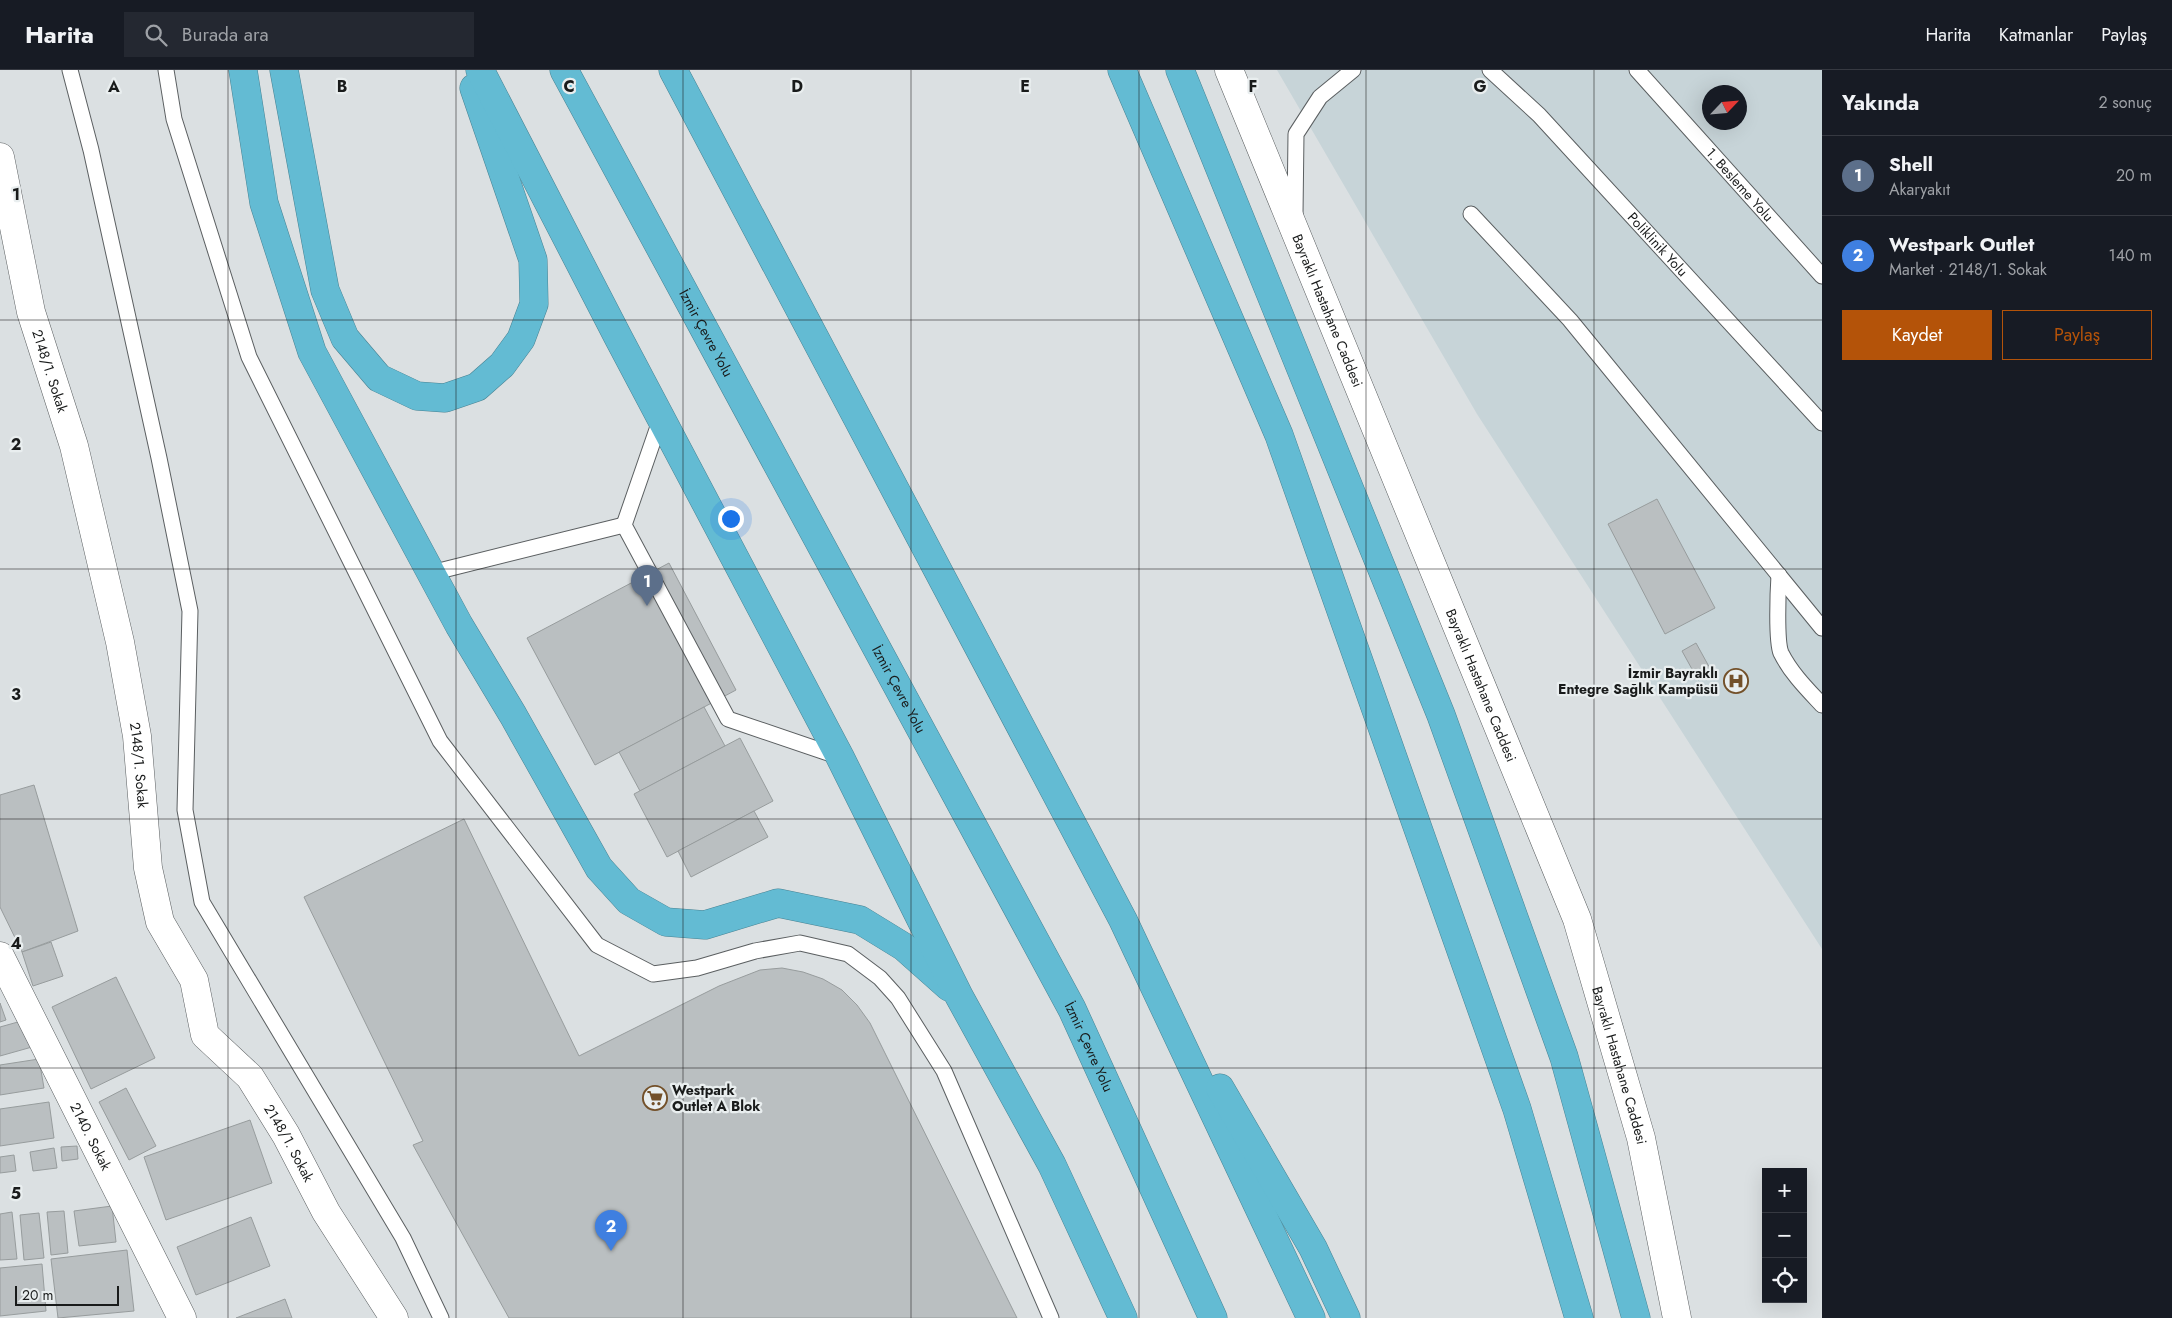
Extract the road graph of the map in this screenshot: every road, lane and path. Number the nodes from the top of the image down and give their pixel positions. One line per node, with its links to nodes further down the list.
1 (70, 70): 32 (lane)
2 (166, 70): 33 (lane)
3 (243, 70): 22 (highway)
4 (284, 70): 5 (highway)
5 (468, 70)
6 (480, 70): 19 (highway)
7 (564, 70): 35 (highway, İzmir Çevre Yolu)
8 (673, 70): 27 (highway)
9 (1122, 70): 38 (highway)
10 (1180, 70): 39 (highway)
11 (1229, 70): 17 (street, Bayraklı Hastahane Caddesi)
12 (1353, 70): 17 (lane)
13 (1490, 70): 20 (lane, Poliklinik Yolu)
14 (1637, 70): 18 (lane, 1. Besleme Yolu)
15 (0, 158): 31 (street, 2148/1. Sokak)
16 (1471, 214): 23 (lane)
17 (1295, 228): 40 (street, Bayraklı Hastahane Caddesi)
18 (1822, 276)
19 (661, 418): 21 (lane); 26 (highway)
20 (1822, 423)
21 (624, 525): 22 (lane); 26 (lane)
22 (431, 573): 29 (highway)
23 (1779, 575): 24 (lane); 25 (lane)
24 (1822, 628)
25 (1822, 705)
26 (840, 757): 29 (highway)
27 (1123, 920): 36 (highway); 37 (highway)
28 (0, 956): 30 (street, 2140. Sokak)
29 (959, 996): 34 (highway)
30 (182, 1318)
31 (394, 1318)
32 (441, 1318)
33 (1051, 1318)
34 (1123, 1318)
35 (1213, 1318)
36 (1311, 1318)
37 (1346, 1318)
38 (1579, 1318)
39 (1636, 1318)
40 (1677, 1318)

